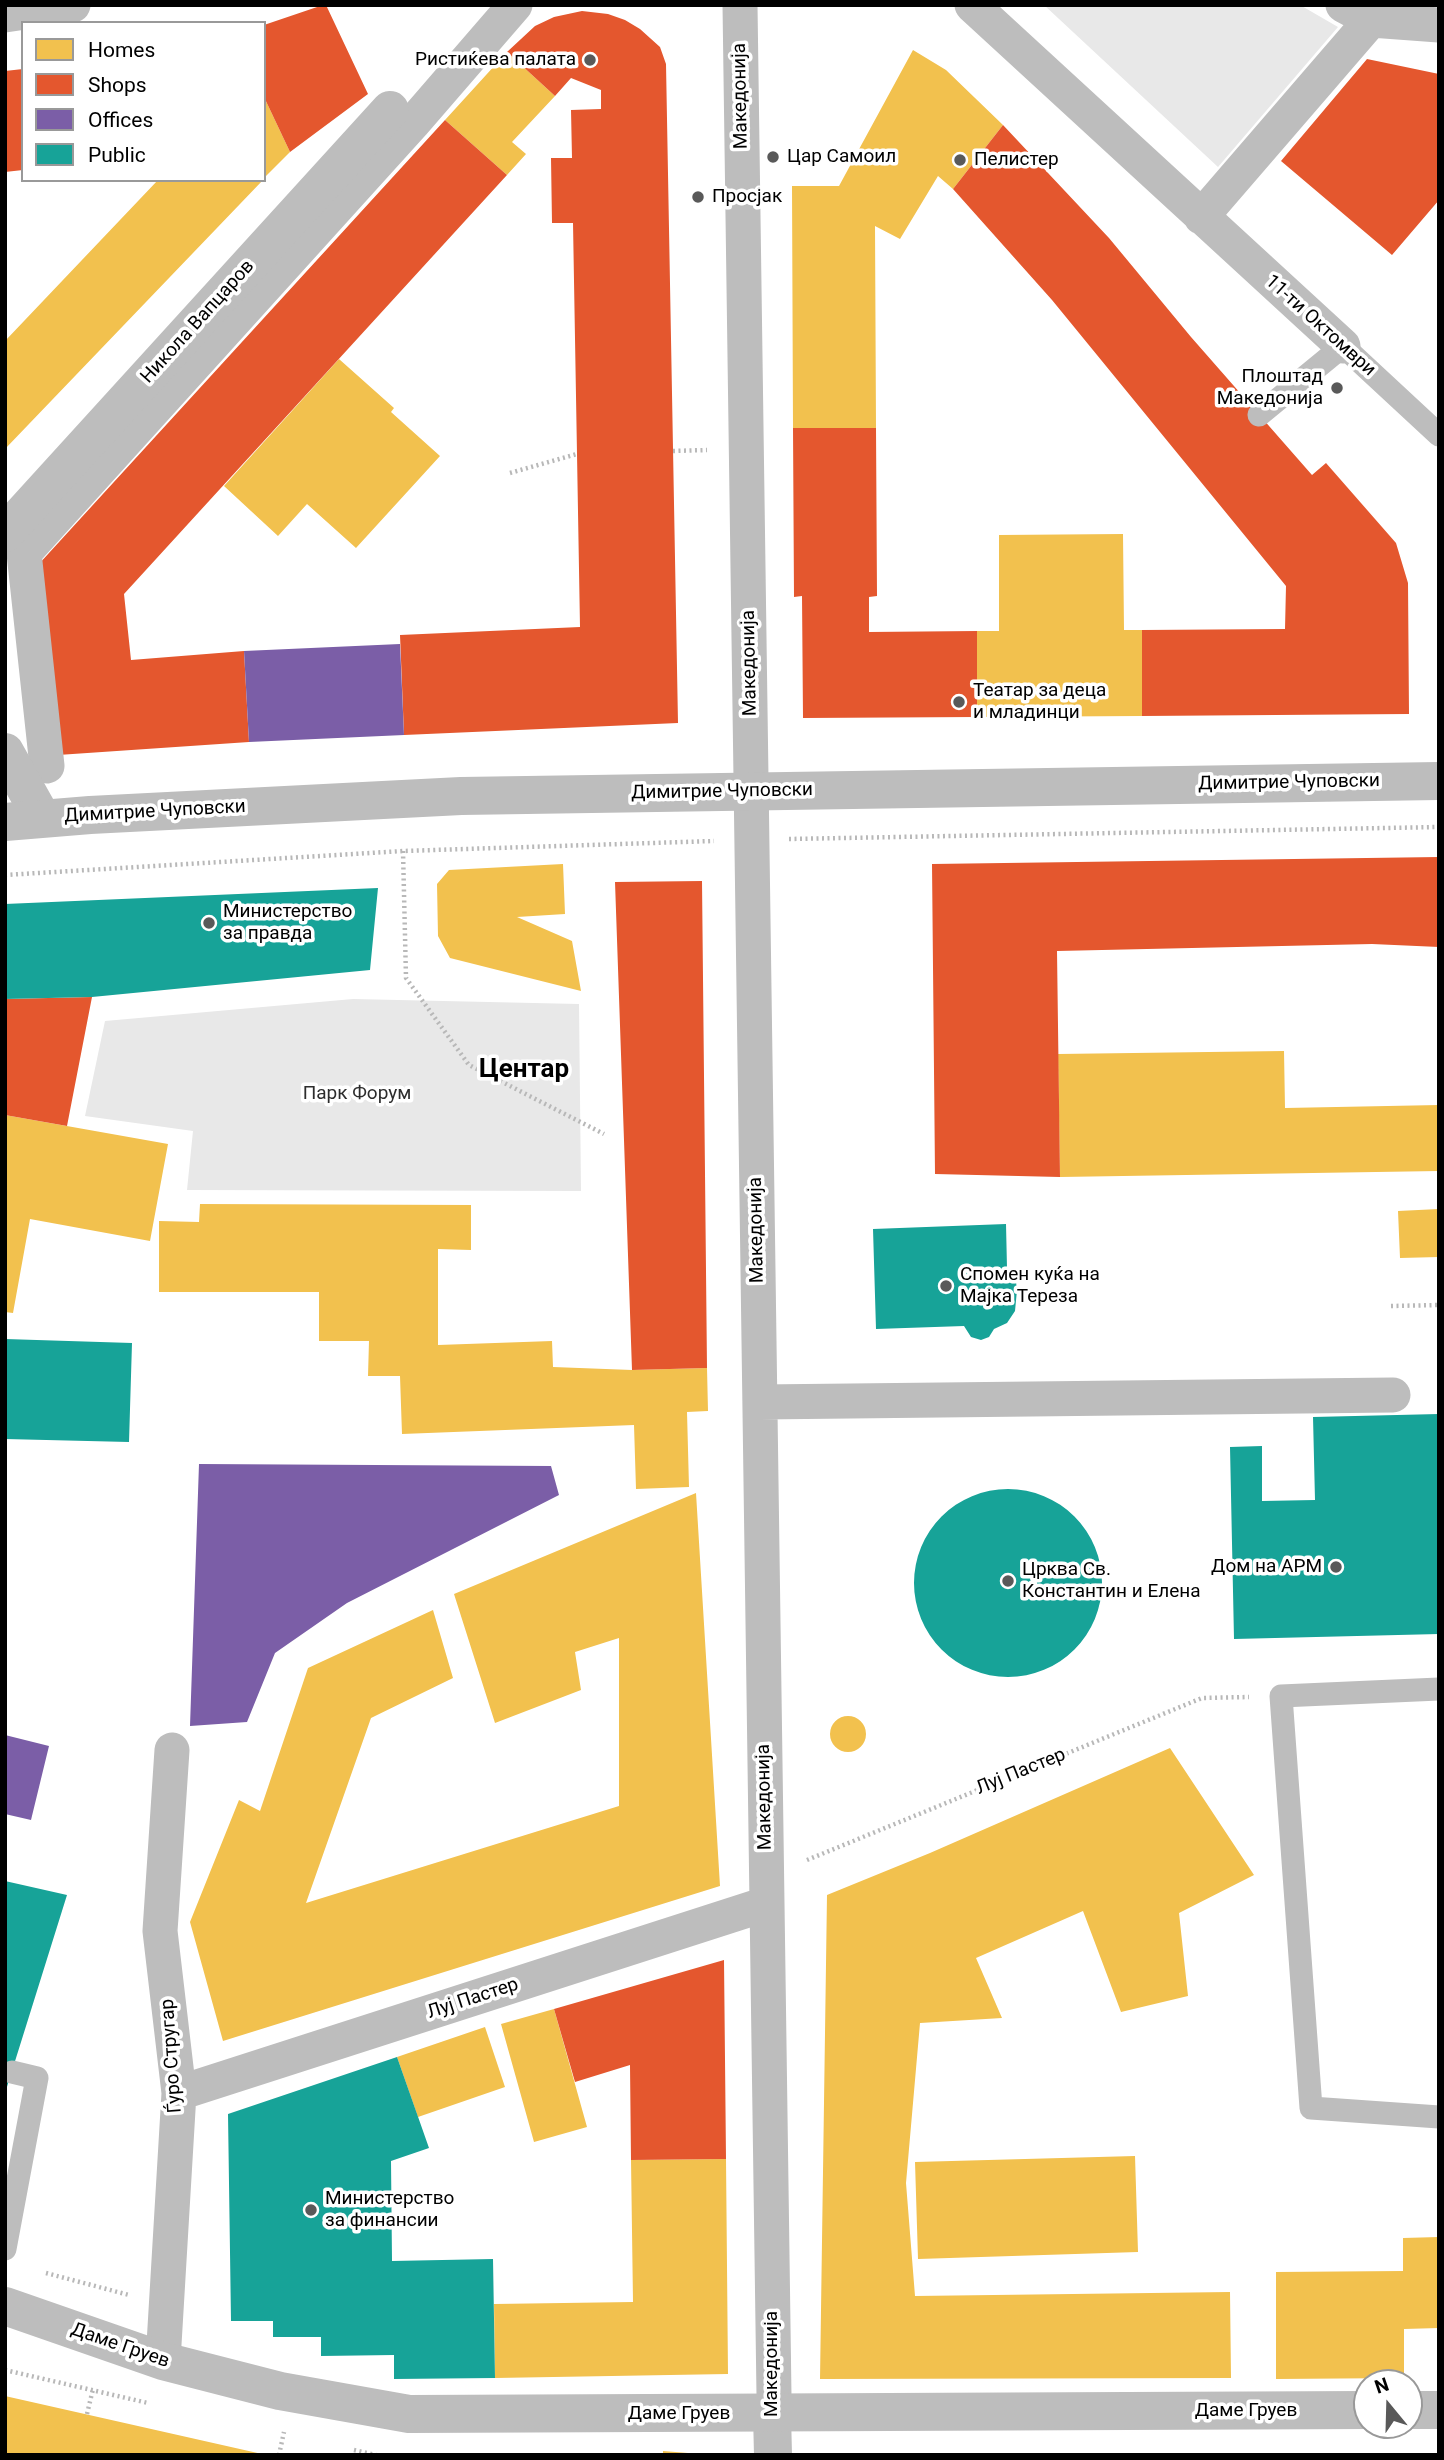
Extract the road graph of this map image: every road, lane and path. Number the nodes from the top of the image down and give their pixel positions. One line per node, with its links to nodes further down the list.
1 (73, 5): 6 (street)
2 (515, 5): 10 (street)
3 (740, 5): 20 (street, Македонија)
4 (972, 5): 9 (street, 11-ти Октомври)
5 (1357, 13): 7 (street); 9 (street)
6 (5, 15)
7 (1439, 25)
8 (390, 110): 10 (street, Никола Вапцаров)
9 (1201, 217): 11 (street, 11-ти Октомври)
10 (281, 266): 16 (street, Никола Вапцаров); 18 (street)
11 (1343, 346): 12 (lane); 13 (lane, 11-ти Октомври)
12 (1259, 415)
13 (1439, 435)
14 (577, 454): 15 (path)
15 (510, 473)
16 (5, 533)
17 (5, 752): 21 (street)
18 (47, 766)
19 (1439, 782): 20 (street, Димитрие Чуповски)
20 (752, 791): 21 (street, Димитрие Чуповски); 23 (street, Македонија)
21 (24, 820)
22 (1439, 827): 23 (path)
23 (752, 840): 24 (path); 30 (street, Македонија)
24 (403, 851): 25 (path); 26 (path)
25 (5, 876)
26 (604, 1134)
27 (1439, 1305): 28 (path)
28 (1391, 1306)
29 (1393, 1395): 30 (street)
30 (760, 1402): 34 (street, Македонија)
31 (1439, 1689): 32 (lane)
32 (1282, 1696): 34 (path, Луј Пастер); 37 (lane)
33 (172, 1750): 36 (street, Ѓуро Стругар)
34 (766, 1890): 36 (street, Луј Пастер); 46 (street, Македонија)
35 (12, 2072): 38 (lane)
36 (179, 2093): 41 (street, Ѓуро Стругар)
37 (1439, 2117)
38 (5, 2249)
39 (46, 2273): 41 (path)
40 (5, 2306): 42 (street, Даме Груев)
41 (167, 2306): 42 (street, Ѓуро Стругар)
42 (163, 2361): 46 (street, Даме Груев)
43 (95, 2379): 45 (path)
44 (1353, 2410): 46 (street, Даме Груев)
45 (87, 2414)
46 (772, 2414): 47 (street, Македонија)
47 (773, 2455)

